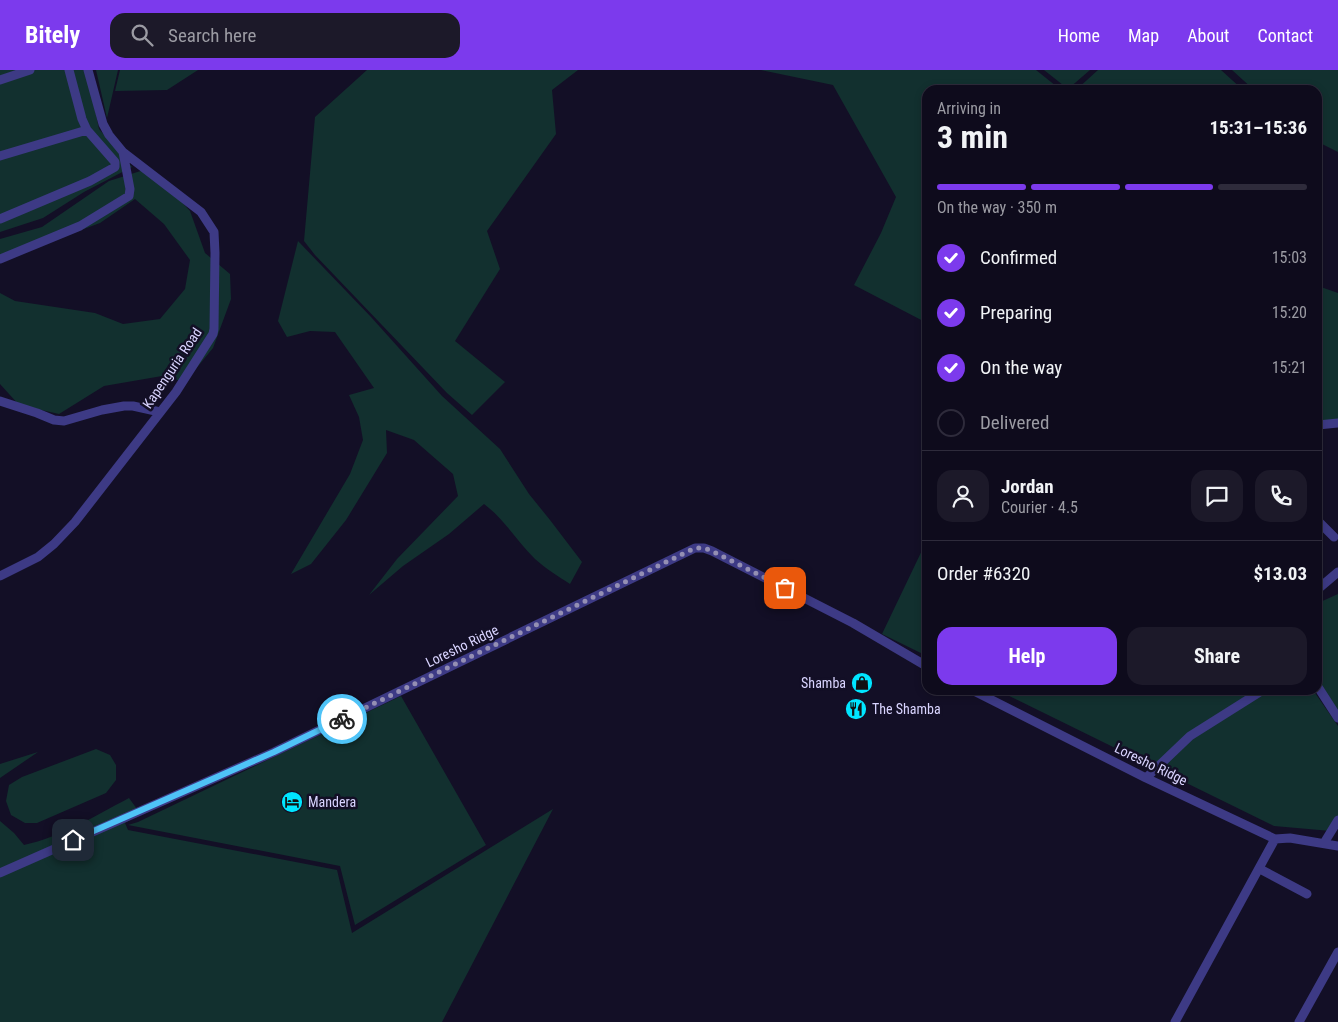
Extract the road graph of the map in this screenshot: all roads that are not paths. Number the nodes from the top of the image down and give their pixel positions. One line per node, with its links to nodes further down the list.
1 (30, 70): 4 (street)
2 (69, 70): 5 (street)
3 (88, 70): 6 (street, Kapenguria Road)
4 (0, 80)
5 (87, 130): 7 (street); 8 (street)
6 (123, 152): 9 (street); 11 (street, Kapenguria Road)
7 (0, 156)
8 (0, 219)
9 (0, 259)
10 (0, 401): 11 (street)
11 (160, 412): 17 (street, Kapenguria Road)
12 (1338, 423): 13 (street)
13 (1322, 425)
14 (1322, 525): 15 (street)
15 (1334, 537)
16 (1338, 572): 18 (street)
17 (0, 576)
18 (1322, 586)
19 (922, 663): 30 (street, Loresho Ridge)
20 (1322, 693): 23 (street)
21 (982, 695): 24 (street, Loresho Ridge)
22 (1255, 695): 24 (street)
23 (1338, 718)
24 (1146, 778): 26 (street, Loresho Ridge)
25 (1338, 820): 27 (street)
26 (1275, 839): 27 (street, Loresho Ridge); 29 (street)
27 (1324, 843): 28 (street, Loresho Ridge)
28 (1338, 846)
29 (1260, 869): 31 (street); 33 (street)
30 (0, 873)
31 (1307, 894)
32 (1338, 952): 34 (street)
33 (1175, 1022)
34 (1299, 1022)

